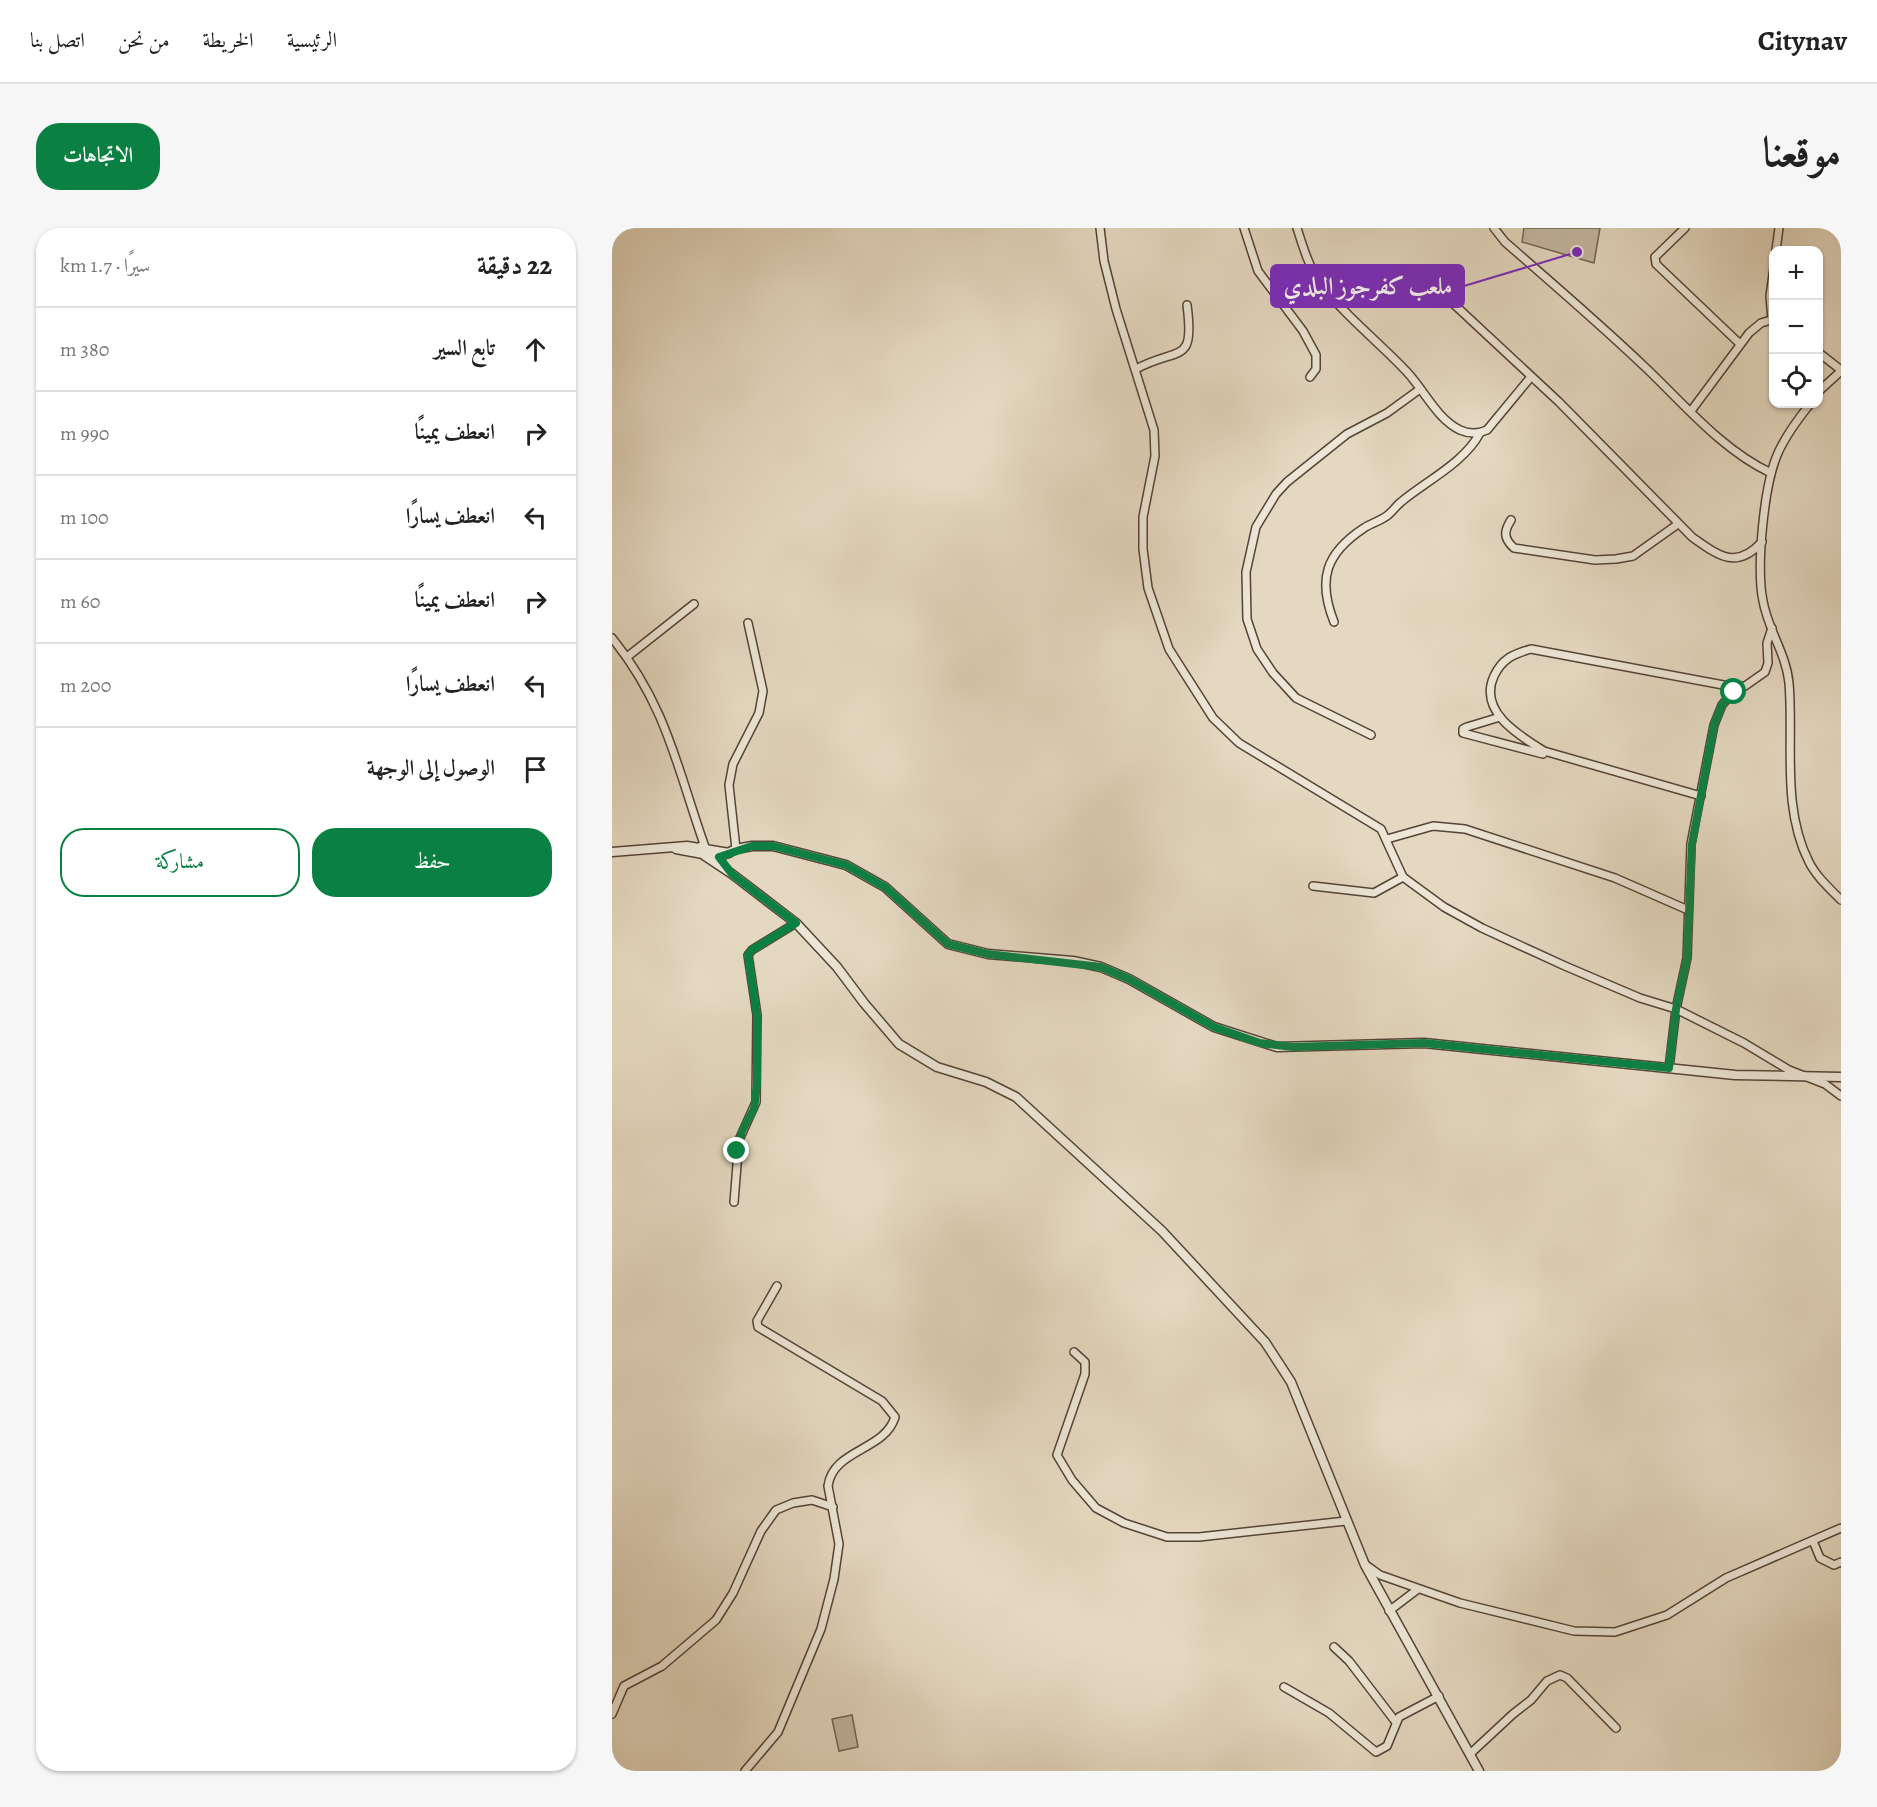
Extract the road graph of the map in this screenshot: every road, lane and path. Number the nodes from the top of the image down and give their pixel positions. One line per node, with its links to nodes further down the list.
1 (1100, 228): 13 (street)
2 (1244, 228): 15 (street)
3 (1297, 228): 18 (street)
4 (1494, 228): 20 (street)
5 (1684, 228): 11 (street)
6 (1779, 228): 7 (street)
7 (1777, 246)
8 (1426, 270): 16 (street)
9 (1187, 305): 13 (street)
10 (1769, 320): 11 (street)
11 (1740, 344): 20 (street)
12 (1821, 354): 14 (street)
13 (1136, 369): 37 (street)
14 (1841, 370): 17 (street)
15 (1310, 377)
16 (1530, 378): 21 (street); 24 (street)
17 (1823, 387)
18 (1420, 389): 21 (street); 34 (street)
19 (1807, 408): 22 (street)
20 (1691, 411): 22 (street)
21 (1480, 433): 27 (street)
22 (1771, 473): 25 (street)
23 (1511, 520): 24 (street)
24 (1678, 524): 25 (street)
25 (1763, 541): 29 (street)
26 (694, 604): 31 (street)
27 (1334, 622)
28 (748, 623): 39 (street)
29 (1772, 628): 32 (street); 44 (street)
30 (612, 638): 31 (street)
31 (627, 657): 38 (street)
32 (1743, 686): 33 (street); 36 (street)
33 (1500, 717): 35 (street); 35 (street)
34 (1371, 735)
35 (1560, 757): 36 (street)
36 (1701, 796): 45 (street)
37 (1387, 839): 42 (street); 45 (street)
38 (709, 851): 39 (street); 40 (street); 41 (street); 41 (street)
39 (732, 851): 48 (street)
40 (612, 852)
41 (732, 874): 46 (street)
42 (1403, 877): 43 (street); 47 (street)
43 (1312, 886)
44 (1841, 900)
45 (1688, 910): 47 (street)
46 (796, 923): 52 (street); 56 (street)
47 (1676, 1009): 48 (street); 50 (street)
48 (1669, 1068): 50 (street)
49 (1841, 1077): 50 (street)
50 (1810, 1078): 51 (street)
51 (1841, 1096)
52 (734, 1202)
53 (777, 1287): 55 (street)
54 (1074, 1352): 56 (street)
55 (833, 1507): 66 (street); 71 (street)
56 (1346, 1521): 60 (street)
57 (1841, 1528): 58 (street)
58 (1813, 1541): 59 (street); 61 (street)
59 (1841, 1562)
60 (1365, 1565): 61 (street); 62 (street)
61 (1418, 1589): 62 (street)
62 (1389, 1611): 65 (street)
63 (1334, 1647): 67 (street)
64 (1284, 1687): 67 (street)
65 (1439, 1696): 67 (street); 69 (street)
66 (612, 1714)
67 (1395, 1721)
68 (1616, 1728): 69 (street)
69 (1470, 1754): 70 (street)
70 (1477, 1770)
71 (746, 1771)

